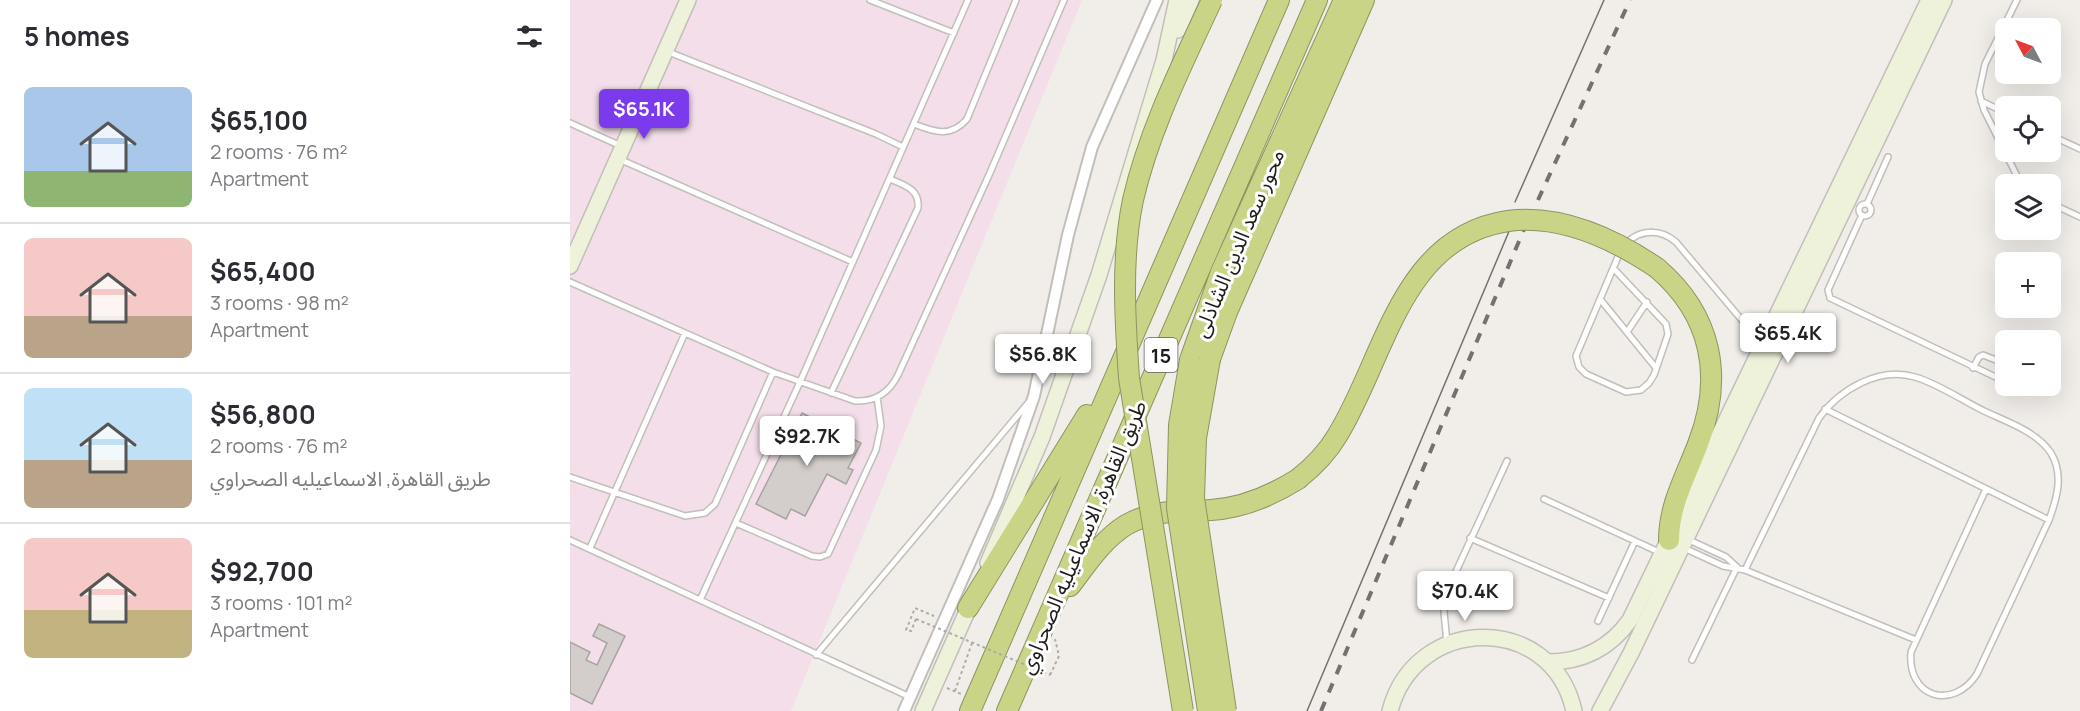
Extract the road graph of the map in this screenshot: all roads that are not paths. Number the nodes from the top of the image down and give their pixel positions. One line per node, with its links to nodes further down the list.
1 (688, 0): 18 (street)
2 (870, 0): 17 (lane)
3 (968, 0): 17 (lane)
4 (1016, 0): 23 (lane)
5 (1064, 0): 55 (lane)
6 (1157, 0): 54 (street)
7 (1177, 0): 19 (street)
8 (1191, 0): 19 (street)
9 (1212, 0): 86 (highway, bridge)
10 (1280, 0): 47 (highway, طريق القاهرة, الاسماعيليه الصحراوي / 15)
11 (1317, 0): 74 (highway, طريق القاهرة, الاسماعيليه الصحراوي / 15)
12 (1344, 0): 87 (highway, محور سعد الدين الشاذلى, bridge)
13 (1364, 0): 88 (highway, bridge)
14 (1929, 0): 31 (street)
15 (1944, 0): 31 (street)
16 (2017, 0): 20 (lane)
17 (954, 33): 23 (lane)
18 (665, 51): 25 (lane); 27 (street)
19 (1164, 60): 73 (street)
20 (1981, 101): 21 (lane); 29 (lane)
21 (1995, 108)
22 (570, 123): 27 (lane)
23 (914, 124): 25 (lane)
24 (2061, 140): 26 (lane)
25 (903, 147): 30 (lane)
26 (2080, 149)
27 (620, 152): 36 (lane); 37 (street)
28 (1888, 157): 32 (lane)
29 (2014, 174)
30 (890, 179): 36 (lane); 53 (lane)
31 (1848, 201): 32 (lane); 34 (lane); 42 (street)
32 (1867, 204): 34 (lane)
33 (2061, 208): 35 (lane)
34 (1862, 215): 49 (lane)
35 (2080, 217)
36 (853, 262): 52 (lane)
37 (570, 266)
38 (1614, 268): 40 (lane); 41 (lane); 45 (lane)
39 (570, 282): 44 (lane)
40 (1600, 299): 43 (lane); 48 (lane)
41 (1647, 302): 43 (lane); 48 (lane)
42 (1782, 321): 45 (street); 67 (street)
43 (1627, 332): 48 (lane)
44 (685, 333): 50 (lane); 60 (lane)
45 (1763, 346): 67 (street)
46 (1995, 360): 49 (lane)
47 (1119, 364): 73 (highway); 82 (highway, طريق القاهرة, الاسماعيليه الصحراوي / 15)
48 (1656, 368)
49 (1973, 368): 51 (lane)
50 (773, 372): 52 (lane); 60 (lane)
51 (1995, 377)
52 (800, 382): 53 (lane); 63 (lane)
53 (831, 393): 55 (lane)
54 (1034, 396): 78 (lane); 81 (street)
55 (877, 397): 63 (lane)
56 (1825, 410): 59 (lane); 62 (lane); 70 (lane)
57 (1507, 461): 64 (lane)
58 (570, 477): 60 (lane)
59 (1986, 489): 62 (lane); 76 (lane)
60 (614, 493): 68 (lane)
61 (1544, 499): 66 (lane)
62 (2049, 520): 76 (lane)
63 (736, 523): 72 (lane)
64 (1470, 538): 71 (lane); 77 (lane)
65 (570, 540): 68 (lane)
66 (1635, 541): 67 (lane); 71 (lane)
67 (1675, 545): 69 (lane); 69 (lane); 74 (highway, bridge); 80 (street); 91 (street)
68 (590, 548): 72 (lane)
69 (1737, 567): 70 (lane); 79 (lane)
70 (1745, 570): 76 (lane)
71 (1609, 598): 75 (lane)
72 (700, 600): 78 (lane)
73 (968, 608): 84 (street)
74 (1049, 615): 85 (highway, طريق القاهرة, الاسماعيليه الصحراوي / 15)
75 (1599, 621)
76 (1916, 640)
77 (1447, 644): 80 (street); 89 (street)
78 (816, 655): 81 (lane)
79 (1692, 660)
80 (1548, 662): 90 (street)
81 (910, 697): 83 (street)
82 (972, 705)
83 (904, 711)
84 (923, 711)
85 (1007, 711)
86 (1183, 711)
87 (1208, 711)
88 (1226, 711)
89 (1390, 711)
90 (1574, 711)
91 (1600, 711)

